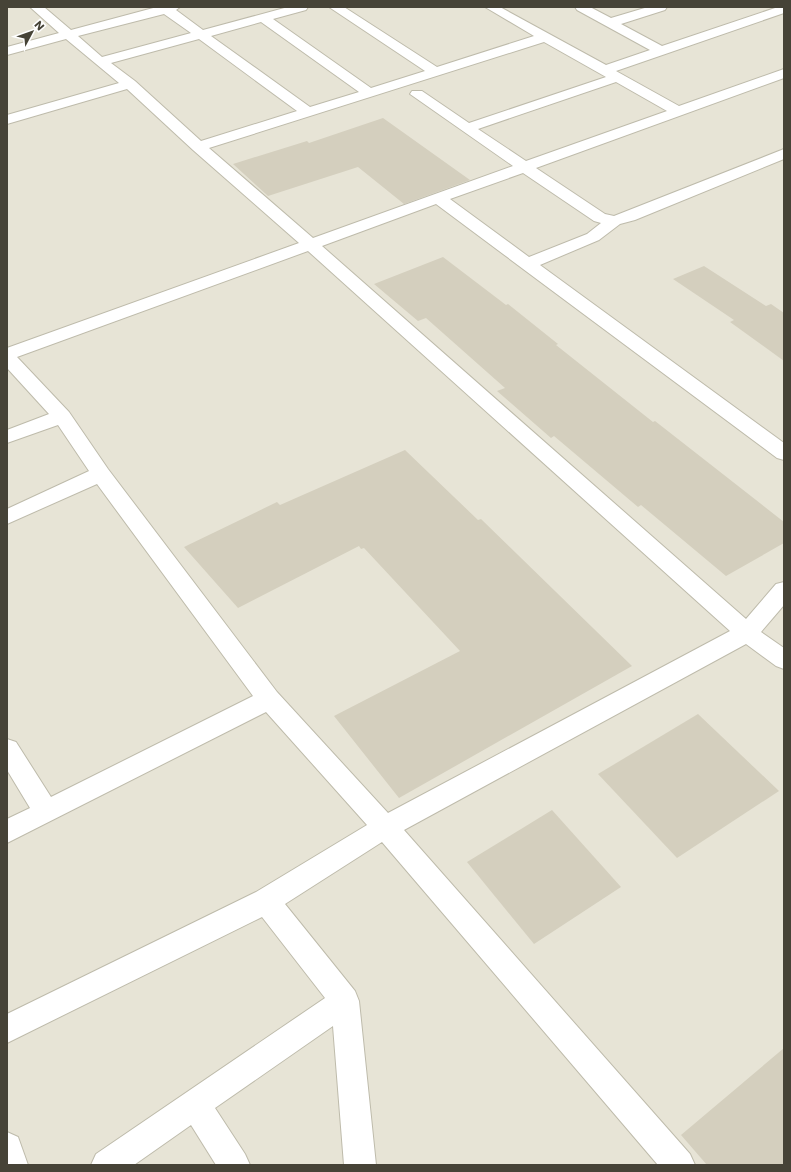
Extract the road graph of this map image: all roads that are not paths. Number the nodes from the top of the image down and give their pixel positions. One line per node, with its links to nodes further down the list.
1 (36, 7): 11 (street)
2 (302, 7): 9 (street)
3 (335, 7): 17 (street)
4 (491, 7): 13 (street)
5 (581, 7): 10 (street)
6 (661, 7): 10 (street)
7 (168, 8): 11 (street); 12 (street)
8 (779, 10): 15 (street)
9 (263, 18): 12 (street); 21 (street)
10 (610, 23): 15 (street)
11 (69, 35): 14 (street); 16 (street)
12 (201, 35): 16 (street); 24 (street)
13 (545, 37): 17 (street); 19 (street)
14 (7, 51)
15 (661, 51): 19 (street)
16 (100, 62): 20 (street)
17 (436, 72): 21 (street)
18 (784, 73): 23 (street)
19 (612, 74): 23 (street); 26 (street)
20 (130, 84): 25 (street); 27 (street)
21 (370, 93): 24 (street)
22 (417, 94): 26 (street)
23 (678, 111): 29 (street)
24 (308, 112): 27 (street)
25 (7, 120)
26 (467, 128): 29 (street)
27 (198, 147): 32 (street)
28 (784, 154): 31 (street)
29 (524, 167): 30 (street); 31 (street)
30 (438, 198): 32 (street); 33 (street)
31 (614, 220): 33 (street)
32 (310, 244): 34 (street); 41 (street)
33 (527, 264): 37 (street)
34 (7, 356): 35 (street)
35 (62, 416): 36 (street); 38 (street)
36 (7, 437)
37 (784, 453)
38 (101, 474): 39 (street); 43 (street)
39 (7, 518)
40 (784, 590): 41 (street)
41 (747, 633): 42 (street); 46 (street)
42 (784, 660)
43 (269, 699): 45 (street); 46 (street)
44 (7, 749): 45 (street)
45 (46, 811): 47 (street)
46 (385, 828): 48 (street); 57 (street)
47 (7, 832)
48 (266, 902): 49 (street); 50 (street)
49 (345, 1001): 51 (street); 56 (street)
50 (7, 1029)
51 (195, 1104): 54 (street); 55 (street)
52 (7, 1148): 53 (street)
53 (12, 1165)
54 (107, 1165)
55 (234, 1165)
56 (360, 1165)
57 (679, 1165)

